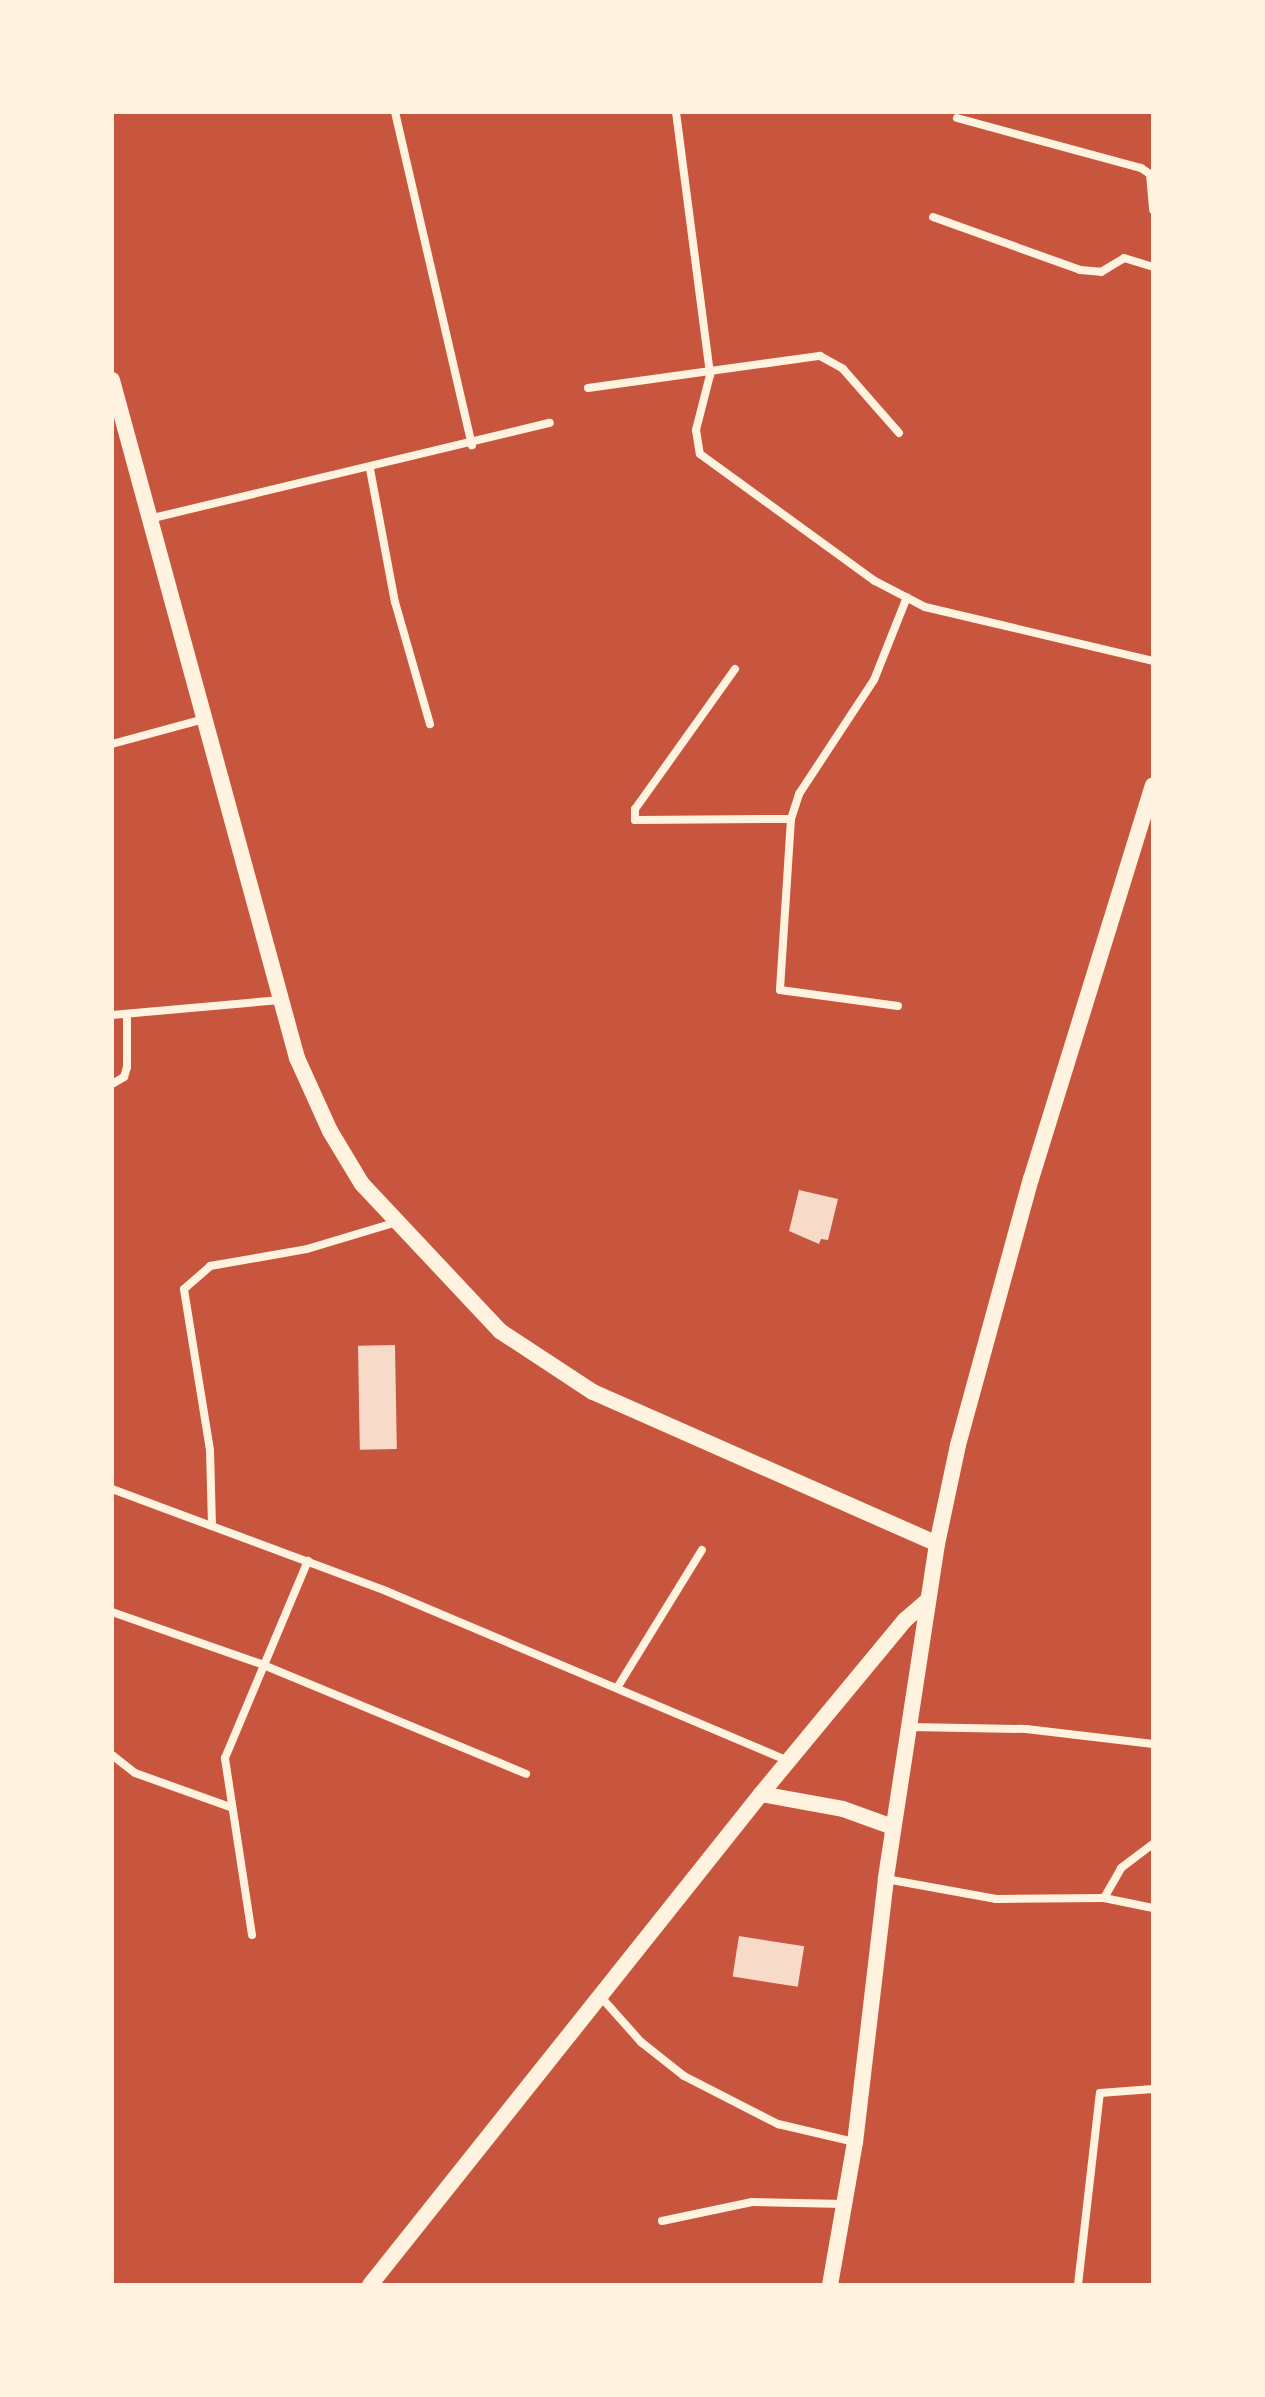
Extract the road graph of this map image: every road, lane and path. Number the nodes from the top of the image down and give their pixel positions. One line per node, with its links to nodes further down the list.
1 (395, 112): 12 (street)
2 (676, 112): 7 (street)
3 (957, 118): 4 (street)
4 (1153, 210)
5 (933, 217): 6 (street)
6 (1153, 267)
7 (710, 375): 9 (street); 11 (street); 15 (street)
8 (112, 380): 14 (main road)
9 (588, 388)
10 (550, 423): 12 (street)
11 (899, 433)
12 (472, 445): 13 (street)
13 (370, 469): 14 (street); 19 (street)
14 (153, 518): 18 (main road)
15 (907, 597): 16 (street); 22 (street)
16 (1153, 661)
17 (735, 669): 22 (street)
18 (204, 719): 20 (street); 23 (main road)
19 (430, 724)
20 (112, 744)
21 (1153, 786): 31 (main road)
22 (791, 819): 24 (street)
23 (280, 1000): 26 (street); 28 (main road)
24 (898, 1006)
25 (112, 1015): 26 (street)
26 (127, 1015): 27 (street)
27 (112, 1084)
28 (397, 1222): 30 (street); 31 (main road)
29 (112, 1489): 30 (street)
30 (212, 1526): 33 (street)
31 (937, 1544): 34 (main road)
32 (702, 1550): 37 (street)
33 (308, 1561): 36 (street); 37 (street)
34 (927, 1601): 38 (main road); 41 (main road)
35 (112, 1612): 36 (street)
36 (261, 1664): 42 (street); 44 (street)
37 (617, 1688): 41 (street)
38 (909, 1727): 39 (street); 45 (main road)
39 (1153, 1744)
40 (112, 1755): 44 (street)
41 (789, 1761): 43 (main road)
42 (526, 1774)
43 (761, 1794): 45 (main road); 51 (main road)
44 (230, 1807): 50 (street)
45 (893, 1827): 47 (main road)
46 (1153, 1844): 48 (street)
47 (886, 1879): 48 (street); 53 (main road)
48 (1104, 1898): 49 (street)
49 (1153, 1908)
50 (252, 1935)
51 (600, 1996): 53 (street); 56 (main road)
52 (1153, 2089): 58 (street)
53 (855, 2142): 54 (main road)
54 (844, 2204): 55 (street); 57 (main road)
55 (662, 2221)
56 (370, 2285)
57 (830, 2285)
58 (1078, 2285)

